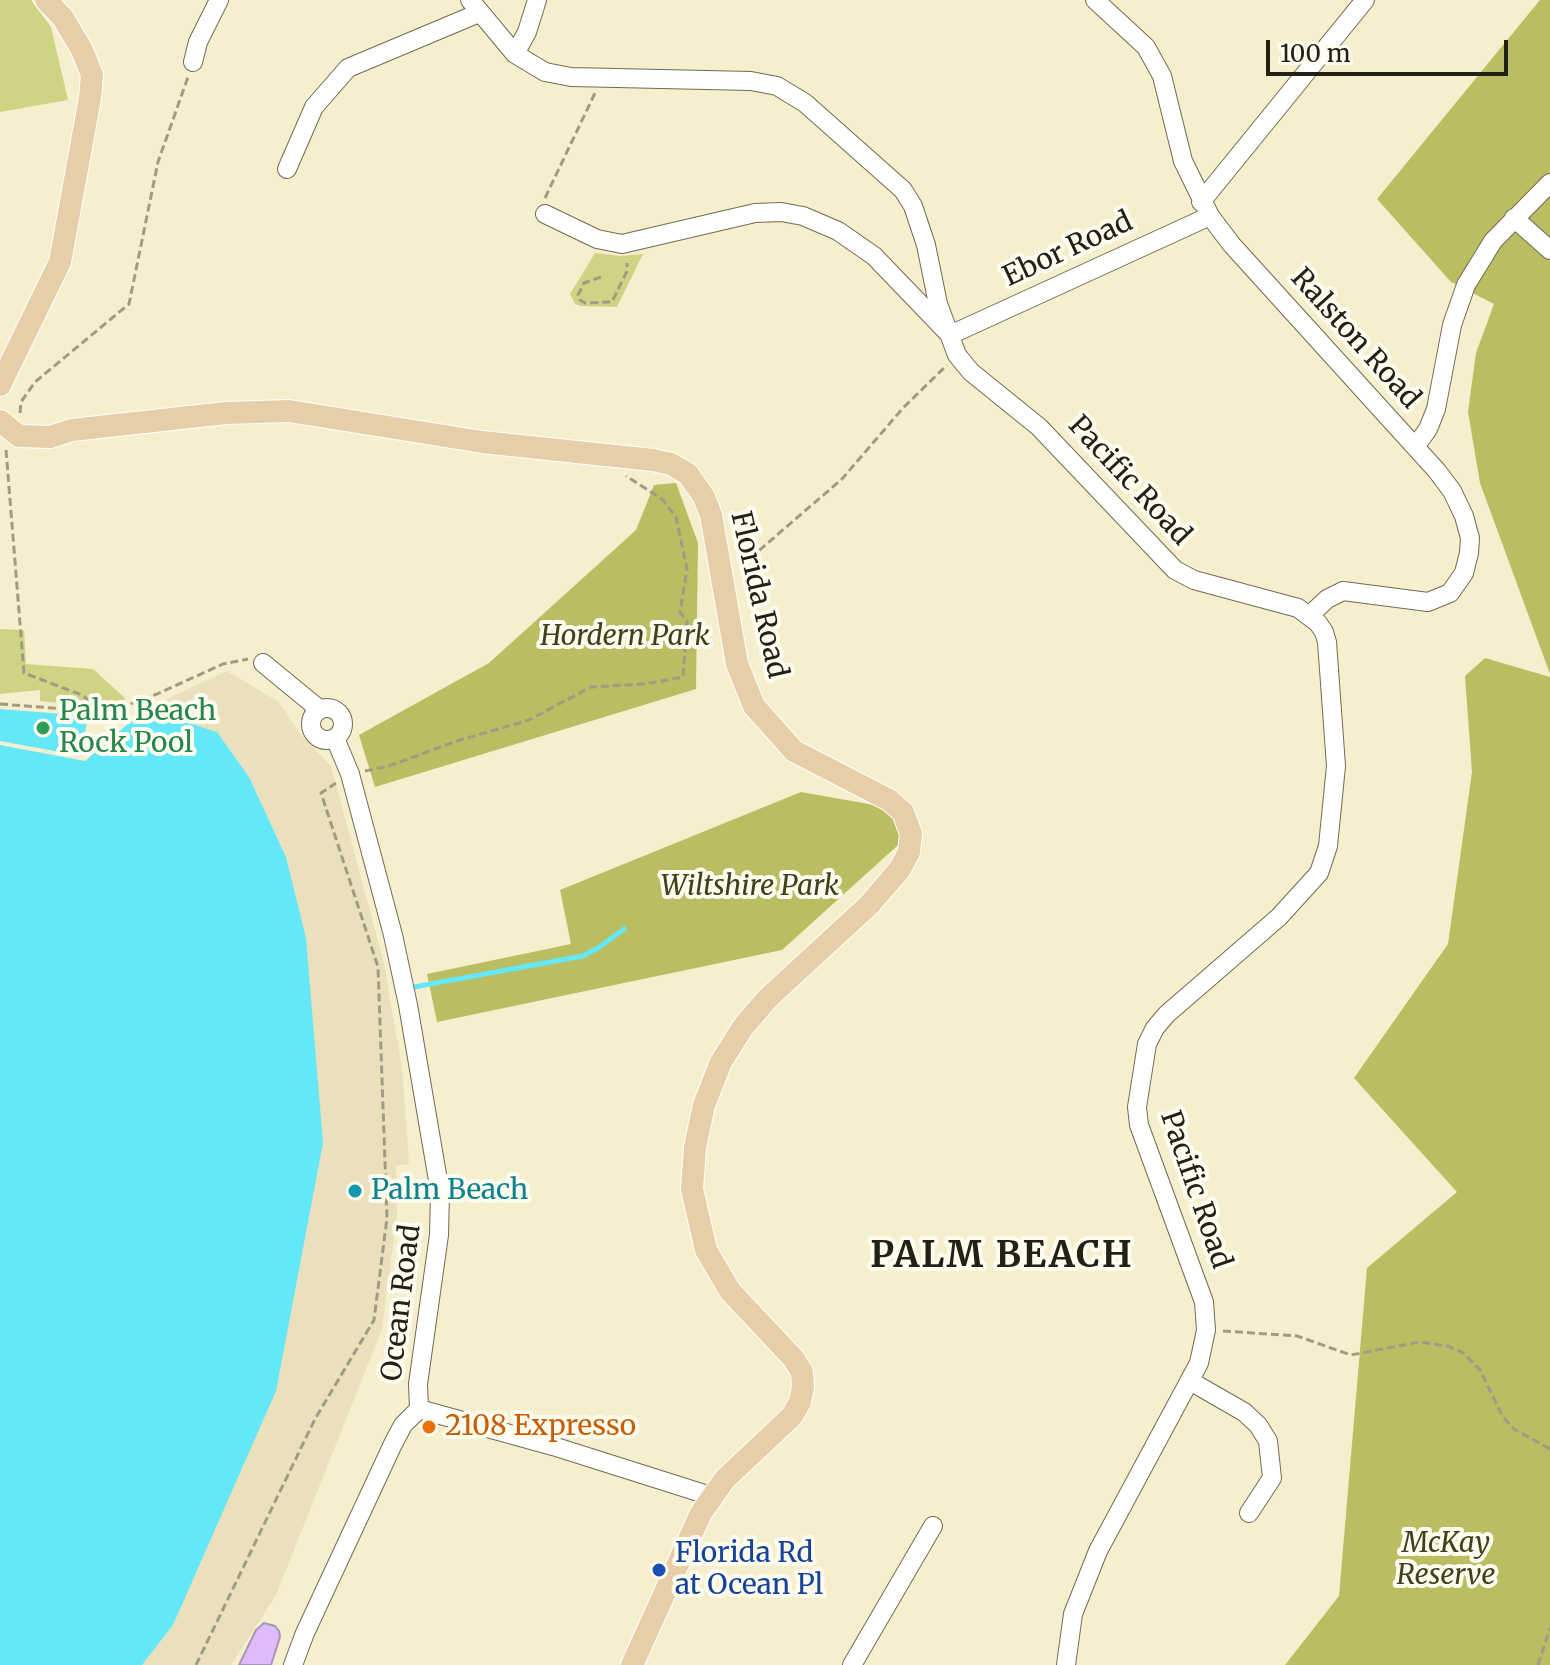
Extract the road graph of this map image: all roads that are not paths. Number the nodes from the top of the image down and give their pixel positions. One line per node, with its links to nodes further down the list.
1 (46, 0): 16 (main road)
2 (219, 0): 8 (street)
3 (537, 0): 7 (street)
4 (1095, 0): 11 (street, Ralston Road)
5 (1365, 0): 11 (street, Ebor Road)
6 (474, 7): 7 (street, Pacific Road); 9 (street)
7 (515, 54): 15 (street, Pacific Road)
8 (193, 62)
9 (287, 169)
10 (1550, 183): 13 (street)
11 (1205, 209): 15 (street, Ebor Road); 18 (street, Ralston Road)
12 (545, 214): 15 (street)
13 (1514, 218): 14 (street); 18 (street)
14 (1550, 250)
15 (950, 335): 19 (street, Pacific Road)
16 (0, 385)
17 (0, 422): 23 (main road, Florida Road)
18 (1415, 447): 19 (street, Ralston Road)
19 (1310, 615): 21 (street, Pacific Road)
20 (263, 663): 22 (street, Ocean Road)
21 (1190, 1381): 24 (street); 29 (street, Pacific Road)
22 (419, 1409): 23 (street); 26 (street, Ocean Road)
23 (711, 1496): 27 (main road, Florida Road)
24 (1249, 1513)
25 (933, 1526): 28 (street)
26 (293, 1665)
27 (632, 1665)
28 (852, 1665)
29 (1066, 1665)

